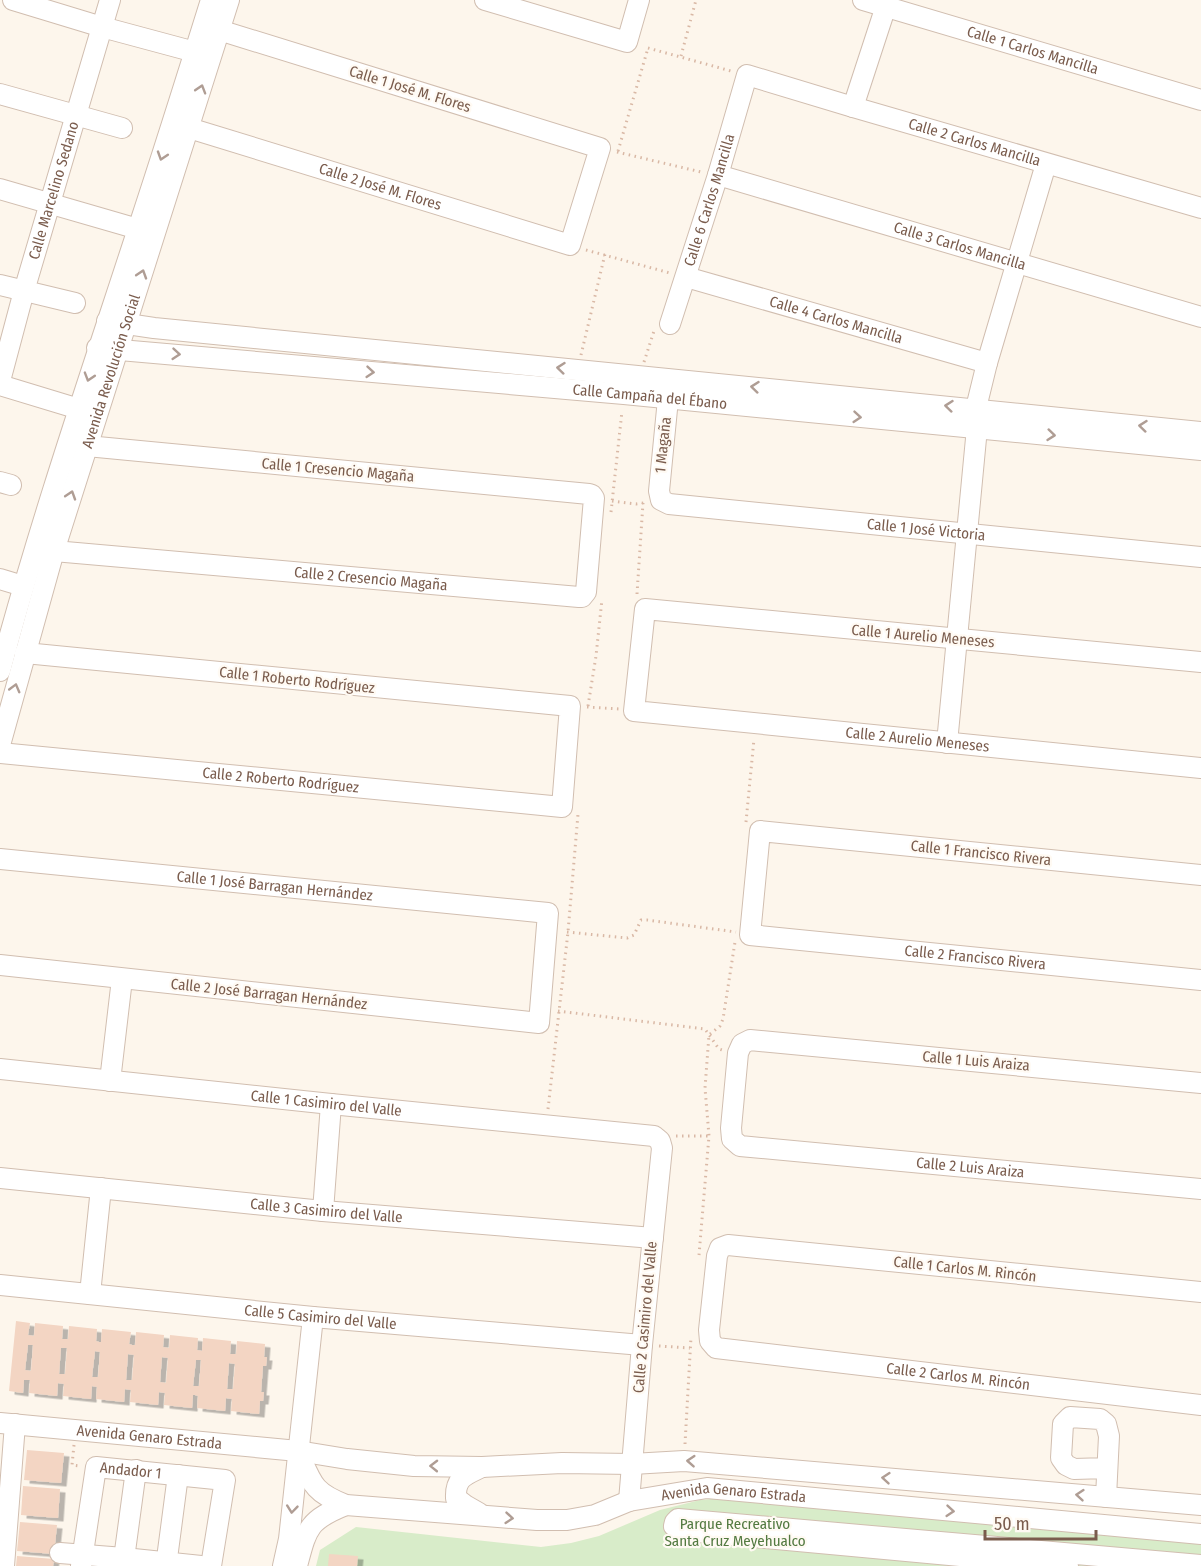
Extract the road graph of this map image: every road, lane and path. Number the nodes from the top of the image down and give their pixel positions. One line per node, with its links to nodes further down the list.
1 (13, 0): 10 (street)
2 (110, 0): 10 (street, Calle Marcelino Sedano)
3 (211, 0): 13 (street, Avenida Revolución Social)
4 (229, 0): 11 (street, Avenida Revolución Social)
5 (485, 0): 12 (street)
6 (639, 0): 12 (street)
7 (696, 0): 14 (path)
8 (863, 0): 9 (street, Calle 1 Carlos Mancilla)
9 (886, 6): 17 (street, Calle 1 Carlos Mancilla); 18 (street)
10 (102, 27): 13 (street); 19 (street, Calle Marcelino Sedano)
11 (219, 30): 21 (street, Avenida Revolución Social, one-way to 11); 22 (street, Calle 1 José M. Flores)
12 (627, 42): 14 (path)
13 (195, 52): 28 (street, Avenida Revolución Social, one-way to 28)
14 (681, 57): 15 (path)
15 (747, 75): 18 (street, Calle 2 Carlos Mancilla); 24 (street, Calle 6 Carlos Mancilla)
16 (0, 94): 19 (street)
17 (1201, 100)
18 (854, 107): 23 (street, Calle 2 Carlos Mancilla)
19 (76, 115): 20 (street); 26 (street, Calle Marcelino Sedano)
20 (122, 128)
21 (189, 128): 29 (street, Calle 2 José M. Flores); 37 (street, Avenida Revolución Social, one-way to 21)
22 (600, 148): 24 (path); 29 (street)
23 (1046, 164): 27 (street, Calle 2 Carlos Mancilla); 31 (street)
24 (718, 176): 31 (street, Calle 3 Carlos Mancilla); 32 (street, Calle 6 Carlos Mancilla)
25 (0, 189): 26 (street)
26 (50, 203): 28 (street); 34 (street, Calle Marcelino Sedano)
27 (1201, 208)
28 (138, 229): 37 (street, Avenida Revolución Social)
29 (570, 245): 30 (path)
30 (605, 254): 32 (path); 44 (path)
31 (1017, 262): 36 (street, Calle 3 Carlos Mancilla); 43 (street)
32 (686, 277): 38 (street, Calle 6 Carlos Mancilla); 43 (street, Calle 4 Carlos Mancilla)
33 (0, 285): 34 (street)
34 (24, 291): 35 (street); 45 (street, Calle Marcelino Sedano)
35 (75, 303)
36 (1201, 317)
37 (116, 323): 39 (street, Calle Campaña del Ébano); 40 (street, Avenida Revolución Social); 41 (street, Avenida Revolución Social)
38 (670, 324)
39 (154, 328): 42 (street); 44 (street, Calle Campaña del Ébano, one-way to 39)
40 (98, 348): 41 (street, Calle Campaña del Ébano); 50 (street, Avenida Revolución Social, one-way to 50)
41 (117, 350): 42 (street, Calle Campaña del Ébano); 54 (street, Avenida Revolución Social)
42 (150, 352): 48 (street, Calle Campaña del Ébano, one-way to 48)
43 (987, 363): 52 (street)
44 (578, 369): 47 (street, Calle Campaña del Ébano, one-way to 44)
45 (0, 381)
46 (0, 385): 50 (street)
47 (815, 392): 51 (street); 52 (street, Calle Campaña del Ébano, one-way to 47)
48 (624, 394): 49 (street, Calle Campaña del Ébano); 56 (path)
49 (668, 399): 51 (street, Calle Campaña del Ébano); 58 (street, 1 Magaña)
50 (70, 407): 63 (street, Avenida Revolución Social)
51 (813, 412): 52 (street, Calle Campaña del Ébano, one-way to 52)
52 (976, 418): 53 (street, Calle Campaña del Ébano, one-way to 52); 55 (street, Calle Campaña del Ébano, one-way to 55); 59 (street)
53 (1201, 432)
54 (87, 446): 57 (street, Calle 1 Cresencio Magaña); 60 (street, Avenida Revolución Social, one-way to 54)
55 (1201, 450)
56 (615, 480)
57 (592, 496): 58 (path); 60 (street, Calle 2 Cresencio Magaña)
58 (654, 498): 59 (street, Calle 1 José Victoria); 64 (path)
59 (967, 534): 61 (street, Calle 1 José Victoria); 65 (street)
60 (54, 550): 66 (street, Avenida Revolución Social)
61 (1201, 557)
62 (0, 579): 63 (street)
63 (23, 586): 69 (street, Avenida Revolución Social)
64 (645, 609): 65 (street, Calle 1 Aurelio Meneses); 71 (street)
65 (957, 639): 68 (street, Calle 1 Aurelio Meneses); 72 (street)
66 (25, 653): 70 (street, Calle 1 Roberto Rodríguez); 73 (street, Avenida Revolución Social, one-way to 66)
67 (596, 656): 70 (path)
68 (1201, 662)
69 (0, 671)
70 (579, 706): 71 (path); 76 (street)
71 (634, 711): 72 (street, Calle 2 Aurelio Meneses)
72 (947, 743): 75 (street, Calle 2 Aurelio Meneses)
73 (0, 745)
74 (0, 753): 76 (street, Calle 2 Roberto Rodríguez)
75 (1201, 768)
76 (570, 810): 80 (path)
77 (0, 859): 79 (street, Calle 1 José Barragan Hernández)
78 (1201, 874): 81 (street, Calle 1 Francisco Rivera)
79 (548, 922): 80 (path); 85 (street)
80 (568, 932): 81 (path); 85 (path)
81 (750, 935): 84 (street, Calle 2 Francisco Rivera)
82 (0, 965): 83 (street, Calle 2 José Barragan Hernández)
83 (122, 979): 85 (street, Calle 2 José Barragan Hernández); 89 (street)
84 (1201, 980)
85 (546, 1015): 86 (path); 92 (path)
86 (709, 1035): 87 (path); 93 (path)
87 (744, 1046): 90 (street, Calle 1 Luis Araiza); 97 (street, Calle 2 Luis Araiza)
88 (0, 1069): 89 (street, Calle 1 Casimiro del Valle)
89 (110, 1081): 91 (street, Calle 1 Casimiro del Valle)
90 (1201, 1083)
91 (332, 1104): 92 (street, Calle 1 Casimiro del Valle); 98 (street)
92 (547, 1125): 94 (street, Calle 1 Casimiro del Valle)
93 (710, 1136): 94 (path); 100 (path)
94 (657, 1138): 99 (street, Calle 2 Casimiro del Valle)
95 (0, 1178): 96 (street, Calle 3 Casimiro del Valle)
96 (101, 1188): 98 (street, Calle 3 Casimiro del Valle); 103 (street)
97 (1201, 1189)
98 (323, 1210): 99 (street, Calle 3 Casimiro del Valle)
99 (653, 1238): 106 (street, Calle 2 Casimiro del Valle)
100 (698, 1260)
101 (0, 1285): 103 (street, Calle 5 Casimiro del Valle)
102 (1201, 1292): 108 (street, Calle 1 Carlos M. Rincón)
103 (90, 1294): 104 (street, Calle 5 Casimiro del Valle)
104 (313, 1317): 106 (street, Calle 5 Casimiro del Valle); 112 (street)
105 (691, 1337): 107 (path)
106 (642, 1345): 107 (path); 114 (street, Calle 2 Casimiro del Valle)
107 (690, 1348): 113 (path)
108 (716, 1348): 109 (street, Calle 2 Carlos M. Rincón)
109 (1201, 1405)
110 (8, 1424): 111 (street, Avenida Genaro Estrada); 131 (street)
111 (75, 1431): 112 (street, Avenida Genaro Estrada); 115 (path, Andador 1)
112 (298, 1451): 116 (street, Avenida Genaro Estrada, one-way to 112); 122 (street, Avenida Genaro Estrada); 134 (street, one-way to 134)
113 (684, 1461): 114 (street, Avenida Genaro Estrada); 120 (street, Avenida Genaro Estrada, one-way to 113)
114 (632, 1464): 116 (street, Avenida Genaro Estrada); 121 (street, Calle 2 Casimiro del Valle)
115 (96, 1467): 118 (street, Andador 1); 127 (street)
116 (482, 1467): 124 (street)
117 (1107, 1468): 120 (street)
118 (136, 1470): 119 (street, Andador 1); 128 (street)
119 (178, 1474): 129 (street); 133 (street, Andador 1)
120 (1106, 1497): 123 (street, Avenida Genaro Estrada)
121 (629, 1501): 124 (street, Avenida Genaro Estrada, one-way to 121); 125 (street, Avenida Genaro Estrada, one-way to 125)
122 (346, 1505): 124 (street, Avenida Genaro Estrada); 135 (street)
123 (1201, 1505)
124 (483, 1515)
125 (1201, 1534)
126 (60, 1554): 127 (street)
127 (82, 1561): 128 (street)
128 (123, 1562): 129 (street)
129 (166, 1564): 132 (street)
130 (1201, 1565): 136 (street)
131 (4, 1566)
132 (201, 1566)
133 (211, 1566)
134 (282, 1566)
135 (297, 1566)
136 (1068, 1566)

